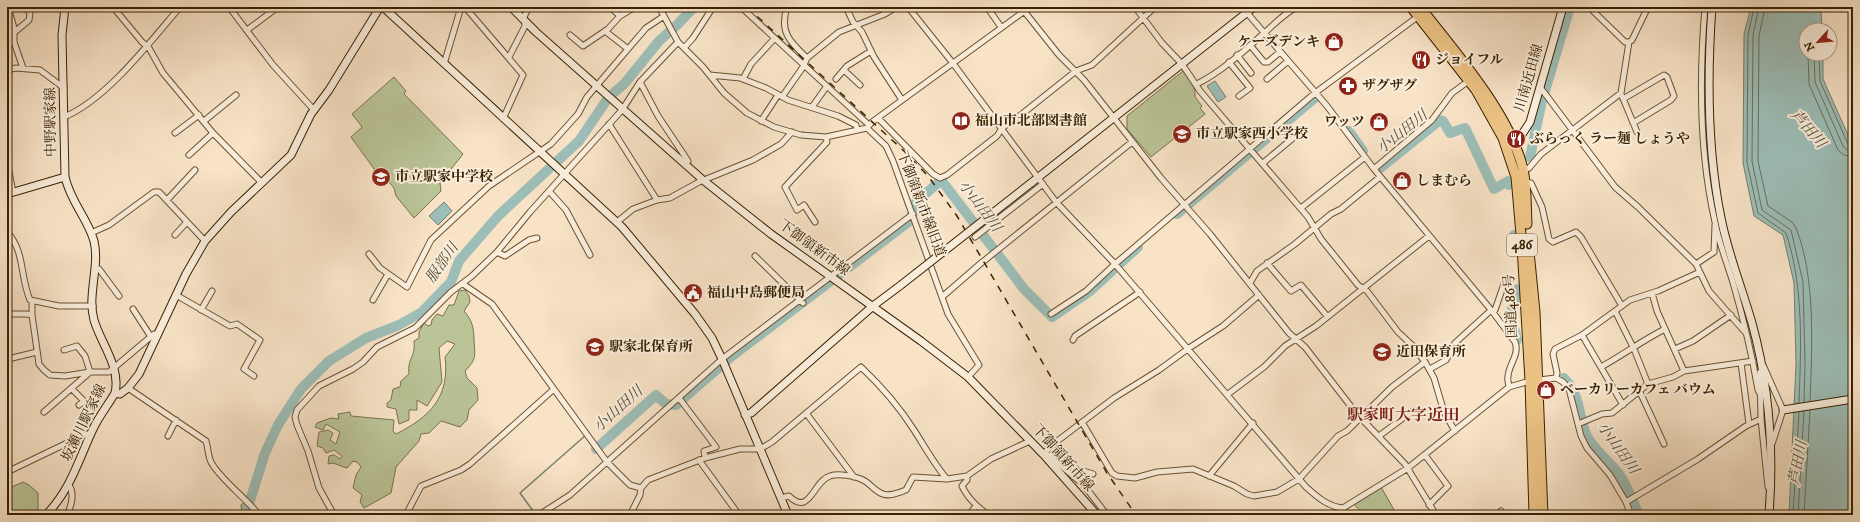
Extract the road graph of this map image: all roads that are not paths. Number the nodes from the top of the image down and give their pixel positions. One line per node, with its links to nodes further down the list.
1 (8, 7): 45 (street)
2 (26, 7): 45 (street)
3 (65, 7): 81 (street, 中野駅家線)
4 (113, 7): 52 (street)
5 (180, 7): 52 (street)
6 (229, 7): 43 (street)
7 (278, 7): 43 (street)
8 (461, 7): 63 (street)
9 (465, 7): 58 (street)
10 (511, 7): 40 (street, 下御領新市線)
11 (529, 7): 40 (street)
12 (610, 7): 38 (street)
13 (635, 7): 38 (street)
14 (667, 7): 36 (street)
15 (713, 7): 53 (street)
16 (741, 7): 48 (street, 下御領新市線旧道)
17 (786, 7): 59 (street)
18 (846, 7): 41 (street)
19 (896, 7): 41 (street)
20 (908, 7): 61 (street)
21 (987, 7): 42 (street)
22 (1030, 7): 35 (street)
23 (1135, 7): 39 (street)
24 (1155, 7): 39 (street)
25 (1254, 7): 34 (street)
26 (1296, 7): 46 (street)
27 (1412, 7): 37 (highway, 国道486号 / 486)
28 (1563, 7): 82 (street, 川南近田線)
29 (1589, 7): 50 (street)
30 (1648, 7): 50 (street)
31 (1704, 7): 142 (street)
32 (1712, 7): 134 (street)
33 (379, 8): 63 (street); 91 (street)
34 (1244, 10): 46 (street); 64 (street)
35 (1024, 11): 42 (street); 69 (street)
36 (662, 12): 49 (street); 54 (street)
37 (1421, 12): 72 (highway, 国道486号 / 486); 83 (street)
38 (620, 16): 44 (street)
39 (1143, 17): 64 (street); 69 (street)
40 (524, 21): 58 (street); 79 (street, 下御領新市線)
41 (856, 25): 55 (street); 59 (street)
42 (1001, 27): 61 (street)
43 (247, 30): 91 (street)
44 (605, 30): 47 (street); 54 (street)
45 (13, 31): 66 (street)
46 (1264, 33): 51 (street); 56 (street)
47 (570, 34)
48 (774, 39): 65 (street, 下御領新市線旧道); 73 (street)
49 (678, 42): 53 (street); 76 (street)
50 (1629, 42): 84 (street)
51 (1250, 45): 56 (street); 57 (street)
52 (147, 46): 93 (street); 94 (street)
53 (684, 48): 71 (street)
54 (628, 49): 79 (street)
55 (871, 51): 68 (street); 89 (street)
56 (1280, 52): 60 (street)
57 (1237, 56): 62 (street); 70 (street)
58 (509, 57): 97 (street)
59 (807, 58): 65 (street)
60 (1288, 61): 75 (street); 83 (street)
61 (952, 62): 89 (street); 103 (street)
62 (1229, 62): 77 (street); 87 (street)
63 (444, 64): 97 (street)
64 (1182, 64): 77 (street); 96 (street)
65 (803, 65): 80 (street, 下御領新市線旧道); 86 (street)
66 (24, 68): 67 (street); 81 (street)
67 (7, 70)
68 (844, 70): 74 (street); 78 (street)
69 (1076, 71): 96 (street); 103 (street)
70 (1251, 73)
71 (710, 75): 73 (street); 99 (street)
72 (1471, 78): 114 (highway, 国道486号 / 486); 123 (street)
73 (743, 79): 86 (street)
74 (836, 79)
75 (1267, 79)
76 (640, 82): 92 (street); 113 (street)
77 (1197, 84): 115 (street)
78 (860, 85)
79 (595, 86): 92 (street, 下御領新市線); 116 (street)
80 (827, 86): 90 (street); 102 (street, 下御領新市線旧道)
81 (64, 88): 94 (street, 中野駅家線)
82 (1541, 89): 105 (street); 114 (street, 川南近田線)
83 (1315, 93): 115 (street); 119 (street)
84 (1621, 93): 88 (street); 105 (street)
85 (236, 95): 98 (street)
86 (780, 96): 90 (street); 99 (street)
87 (1239, 96)
88 (1623, 99): 100 (street); 100 (street)
89 (902, 100): 95 (street)
90 (812, 107): 104 (street)
91 (314, 110): 132 (street)
92 (622, 110): 101 (street); 117 (street, 下御領新市線)
93 (199, 115): 98 (street); 108 (street)
94 (64, 117): 127 (street, 中野駅家線)
95 (878, 118): 102 (street); 103 (street)
96 (1114, 118): 112 (street); 128 (street)
97 (503, 119): 116 (street)
98 (204, 121): 109 (street)
99 (761, 121): 106 (street)
100 (1633, 123): 107 (street)
101 (609, 124): 126 (street); 138 (street)
102 (868, 126): 104 (street); 143 (street, 下御領新市線旧道)
103 (1002, 128): 128 (street)
104 (857, 129): 110 (street)
105 (1573, 130): 125 (street); 162 (street)
106 (792, 132): 110 (street); 130 (street)
107 (1637, 132)
108 (174, 133)
109 (213, 133): 118 (street); 132 (street)
110 (826, 136): 145 (street)
111 (1293, 138): 122 (street)
112 (1132, 142): 139 (street); 140 (street)
113 (679, 146): 117 (street); 120 (street)
114 (1511, 146): 125 (highway, 国道486号 / 486); 218 (highway, 国道486号 / 486)
115 (1250, 148): 122 (street); 140 (street)
116 (540, 153): 126 (street); 165 (street)
117 (671, 153): 130 (street, 下御領新市線)
118 (189, 155)
119 (1365, 157): 123 (street); 141 (street)
120 (688, 161)
121 (7, 162): 136 (street)
122 (1263, 163): 141 (street)
123 (1374, 169): 129 (street)
124 (196, 170): 137 (street)
125 (1523, 171): 131 (highway, 国道486号 / 486)
126 (561, 172): 135 (street); 144 (street)
127 (65, 177): 136 (street, 中野駅家線); 150 (street, 坂瀬川駅家線)
128 (1038, 177): 133 (street); 182 (street, bridge)
129 (1380, 177): 148 (street); 153 (street)
130 (703, 180): 138 (street); 166 (street, 下御領新市線)
131 (1524, 182): 183 (street); 218 (highway, 国道486号 / 486)
132 (262, 183): 155 (street)
133 (1043, 184): 139 (street); 151 (street)
134 (1714, 184): 142 (street); 209 (street)
135 (549, 191): 156 (street); 158 (street)
136 (10, 193)
137 (167, 200): 146 (street); 150 (street)
138 (657, 200): 144 (street)
139 (1056, 202): 161 (street); 177 (street)
140 (1184, 204): 161 (street); 168 (street)
141 (1301, 208): 148 (street)
142 (1713, 213): 147 (street)
143 (913, 214): 166 (street); 177 (street, 下御領新市線旧道)
144 (617, 222): 204 (street)
145 (815, 222)
146 (186, 223): 152 (street); 155 (street)
147 (1715, 224): 162 (street); 196 (street)
148 (1314, 227): 160 (street); 170 (street)
149 (7, 232): 179 (street)
150 (91, 233): 163 (street, 坂瀬川駅家線)
151 (979, 233)
152 (175, 235)
153 (1429, 236): 170 (street); 186 (street)
154 (538, 238): 156 (street)
155 (205, 241): 174 (street)
156 (497, 252): 169 (street)
157 (369, 254): 165 (street)
158 (590, 255)
159 (756, 256): 180 (street)
160 (1267, 263): 168 (street); 192 (street)
161 (1115, 264): 172 (street); 189 (street)
162 (1696, 264): 164 (street)
163 (95, 268): 176 (street); 181 (street, 坂瀬川駅家線)
164 (1700, 272): 173 (street); 191 (street)
165 (388, 274): 178 (street)
166 (832, 276): 180 (street); 182 (street, 下御領新市線)
167 (1505, 281): 186 (street)
168 (1250, 283): 175 (street)
169 (463, 284): 223 (street); 277 (street)
170 (1362, 288): 192 (street); 207 (street)
171 (212, 291): 185 (street)
172 (1140, 292): 198 (street); 199 (street)
173 (1652, 293): 183 (street); 193 (street)
174 (176, 294): 185 (street); 195 (street)
175 (1260, 295): 197 (street); 199 (street)
176 (119, 296)
177 (942, 297): 216 (street, 下御領新市線旧道)
178 (373, 300)
179 (32, 301): 181 (street); 190 (street)
180 (802, 302): 204 (street)
181 (93, 306): 210 (street, 坂瀬川駅家線)
182 (873, 306): 216 (street, 下御領新市線); 236 (street)
183 (1622, 306): 187 (street)
184 (133, 309): 195 (street)
185 (201, 310): 215 (street)
186 (1492, 311): 212 (street); 220 (street)
187 (1615, 311): 194 (street); 200 (street)
188 (7, 314): 190 (street)
189 (1051, 314)
190 (32, 315): 203 (street)
191 (1731, 315): 196 (street); 201 (street)
192 (1327, 316): 197 (street)
193 (1665, 330): 200 (street); 201 (street)
194 (1582, 335): 211 (street); 217 (street)
195 (154, 336): 210 (street); 221 (street)
196 (1747, 336): 206 (street); 209 (street)
197 (1296, 339): 226 (street); 237 (street)
198 (1073, 340)
199 (1189, 348): 226 (street); 240 (street)
200 (1634, 349): 211 (street); 219 (street)
201 (1675, 349): 213 (street)
202 (64, 350): 214 (street)
203 (37, 352): 205 (street); 214 (street)
204 (722, 359): 228 (street); 236 (street)
205 (8, 360)
206 (1753, 361): 208 (street); 227 (street)
207 (1425, 362): 212 (street); 237 (street)
208 (1741, 363): 213 (street); 243 (street)
209 (1761, 364): 227 (street); 233 (street); 250 (street)
210 (113, 367): 214 (street); 225 (street, 坂瀬川駅家線)
211 (1601, 367): 231 (street)
212 (1430, 369): 244 (street)
213 (1684, 371): 219 (street)
214 (90, 372): 222 (street)
215 (254, 376)
216 (968, 377): 248 (street, 下御領新市線)
217 (1556, 378): 218 (street); 241 (street)
218 (1534, 380): 220 (street); 289 (highway, 国道486号 / 486); 290 (highway, 国道486号 / 486)
219 (1648, 384): 224 (street)
220 (1509, 387): 244 (street)
221 (128, 388): 225 (street); 239 (street)
222 (72, 389): 230 (street); 234 (street)
223 (554, 389): 256 (street); 278 (street)
224 (1640, 392): 231 (street); 249 (street)
225 (115, 393): 245 (street, 坂瀬川駅家線)
226 (1228, 394): 242 (street)
227 (1760, 394): 238 (street)
228 (679, 398): 254 (street); 256 (street)
229 (1853, 399): 233 (street)
230 (79, 405)
231 (1623, 405): 241 (street)
232 (1414, 410): 247 (street)
233 (1783, 410): 250 (street)
234 (44, 412)
235 (806, 413): 251 (street); 263 (street); 264 (street)
236 (746, 415): 251 (street)
237 (1360, 417): 247 (street); 265 (street)
238 (1761, 419): 243 (street); 268 (street)
239 (176, 420): 246 (street); 274 (street)
240 (1082, 422): 252 (street); 262 (street)
241 (1581, 423): 270 (street)
242 (1253, 424): 262 (street); 265 (street)
243 (1749, 424): 270 (street)
244 (1455, 431): 253 (street)
245 (90, 434): 258 (street); 266 (street, 坂瀬川駅家線)
246 (168, 436)
247 (1379, 436): 257 (street)
248 (1030, 441): 252 (street, 下御領新市線); 261 (street)
249 (1664, 444)
250 (1771, 446): 268 (street)
251 (760, 449): 254 (street); 269 (street)
252 (1043, 454): 260 (street); 285 (street, 下御領新市線)
253 (1425, 455): 257 (street); 271 (street)
254 (705, 458): 255 (street)
255 (699, 460): 267 (street); 281 (street)
256 (607, 462): 267 (street); 279 (street)
257 (1408, 468): 271 (street); 273 (street)
258 (7, 472)
259 (1093, 474): 260 (street)
260 (1074, 475): 286 (street)
261 (967, 476): 264 (street); 272 (street)
262 (1209, 476): 265 (street)
263 (854, 478): 264 (street); 269 (street)
264 (947, 479)
265 (1299, 479): 273 (street)
266 (69, 485): 275 (street, 坂瀬川駅家線); 276 (street)
267 (641, 488): 280 (street)
268 (1771, 491): 292 (street)
269 (781, 498): 282 (street)
270 (1630, 499): 291 (street)
271 (1429, 505): 288 (street)
272 (976, 506): 283 (street); 284 (street)
273 (1342, 508): 287 (street)
274 (257, 513)
275 (46, 515)
276 (67, 515)
277 (334, 515)
278 (408, 515)
279 (539, 515)
280 (630, 515)
281 (739, 515)
282 (788, 515)
283 (969, 515)
284 (988, 515)
285 (1097, 515)
286 (1107, 515)
287 (1345, 515)
288 (1436, 515)
289 (1534, 515)
290 (1543, 515)
291 (1631, 515)
292 (1769, 515)

